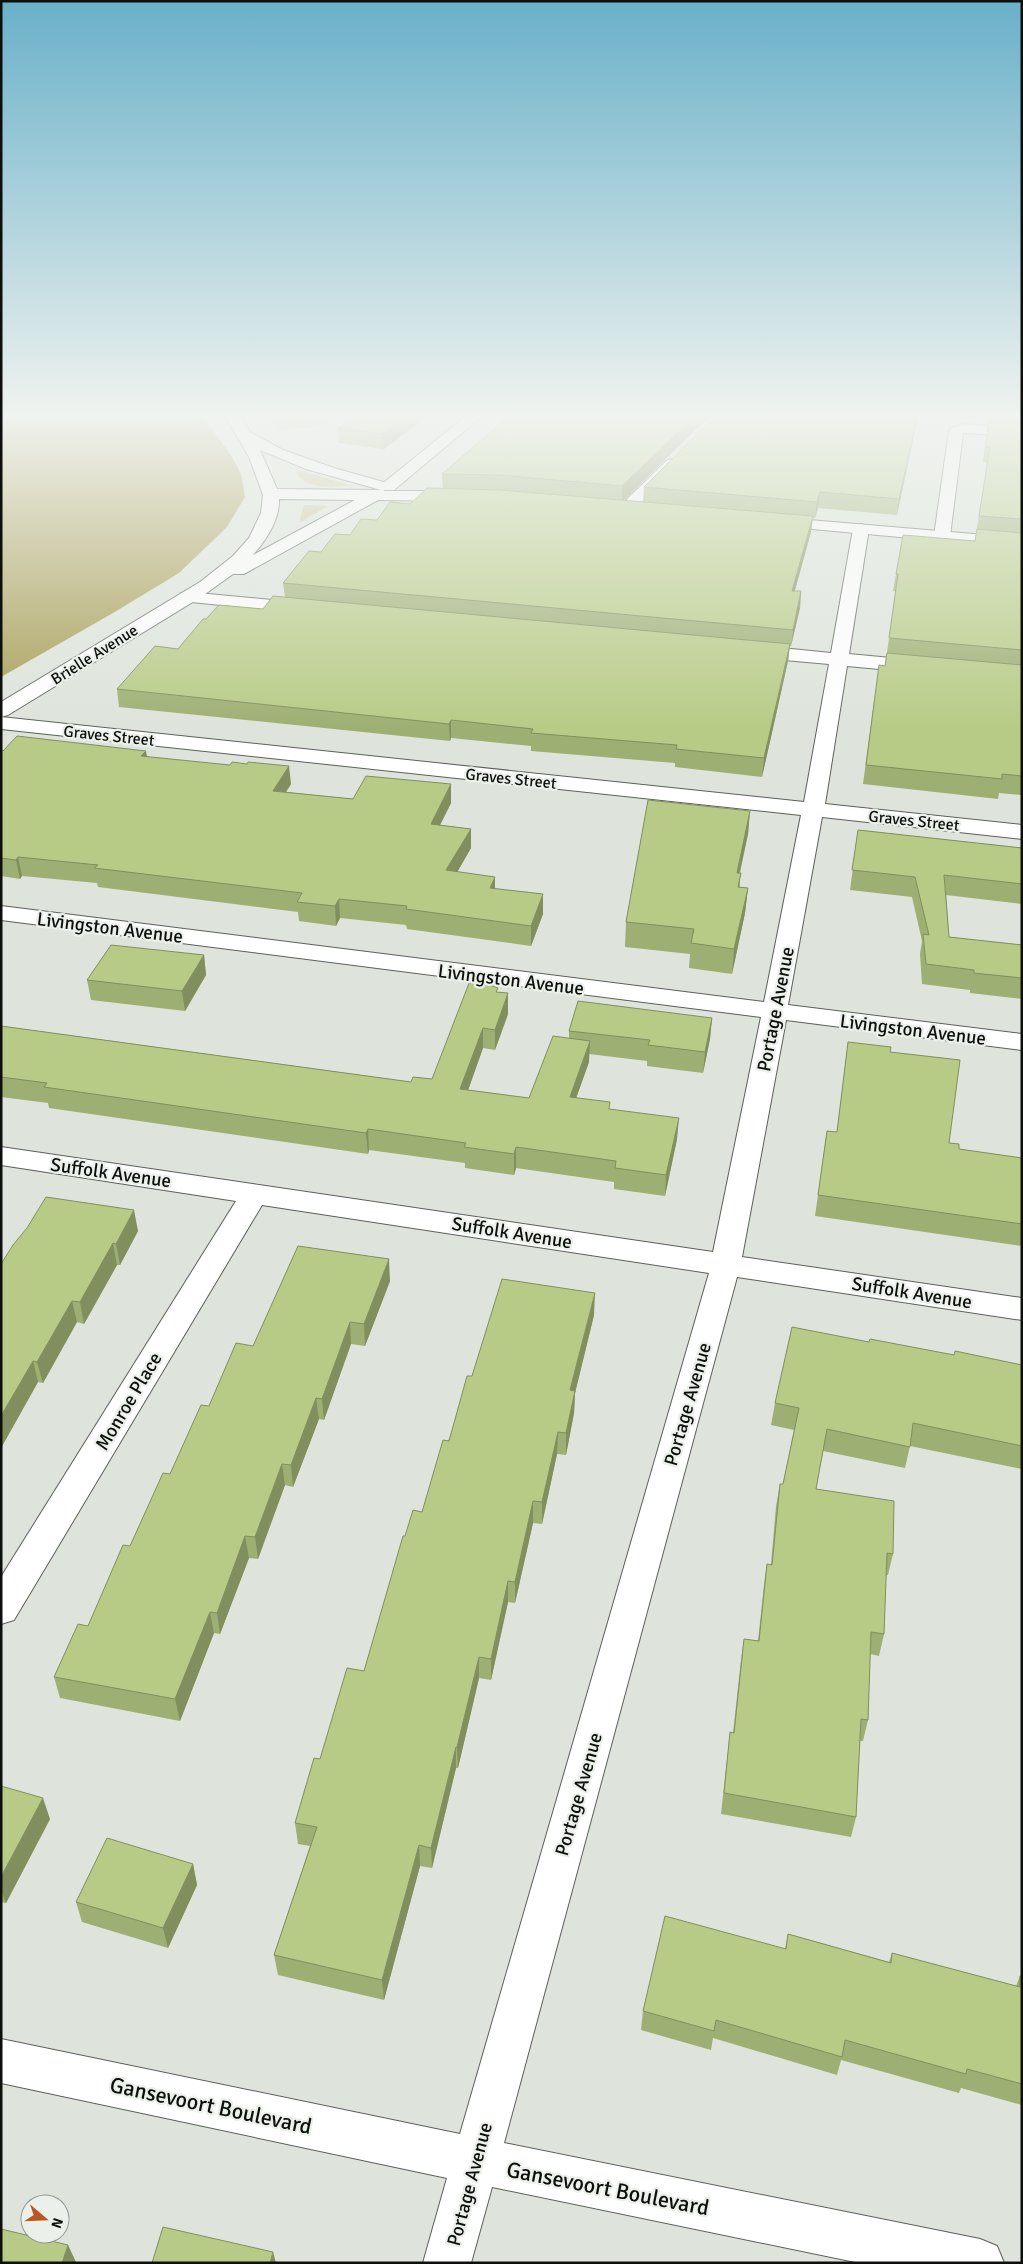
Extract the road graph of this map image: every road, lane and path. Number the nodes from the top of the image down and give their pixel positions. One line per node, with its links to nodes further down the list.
1 (268, 518): 8 (street, Brielle Avenue)
2 (334, 518): 8 (street, Brielle Avenue)
3 (944, 518): 6 (street)
4 (763, 521): 5 (street)
5 (861, 529): 6 (street); 11 (street, Portage Avenue)
6 (942, 536): 7 (street)
7 (1022, 543)
8 (187, 597): 9 (street); 13 (street, Brielle Avenue)
9 (317, 610)
10 (732, 649): 11 (street)
11 (838, 659): 12 (street); 15 (street, Portage Avenue)
12 (937, 668)
13 (1, 711)
14 (1, 723): 15 (street, Graves Street)
15 (813, 810): 16 (street, Graves Street); 18 (street, Portage Avenue)
16 (1022, 832)
17 (1, 914): 18 (street, Livingston Avenue)
18 (775, 1012): 19 (street, Livingston Avenue); 22 (street, Portage Avenue)
19 (1022, 1042)
20 (1, 1156): 21 (street, Suffolk Avenue)
21 (255, 1194): 22 (street, Suffolk Avenue); 24 (street, Monroe Place)
22 (726, 1264): 23 (street, Suffolk Avenue); 26 (street, Portage Avenue)
23 (1022, 1309)
24 (1, 1610)
25 (1, 2061): 26 (street, Gansevoort Boulevard)
26 (476, 2161): 27 (street, Portage Avenue); 28 (street, Gansevoort Boulevard)
27 (447, 2263)
28 (980, 2263)

